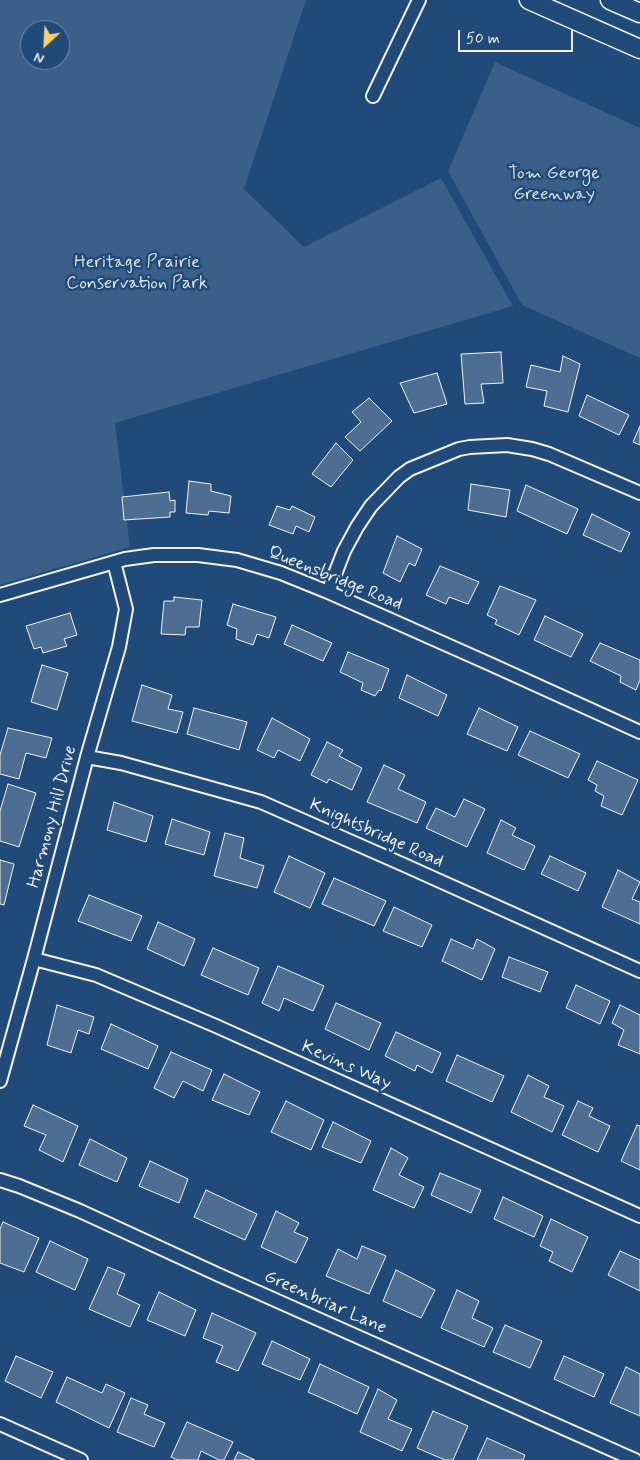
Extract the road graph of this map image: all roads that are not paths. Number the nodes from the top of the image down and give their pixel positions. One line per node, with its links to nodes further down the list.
1 (419, 0): 6 (street)
2 (529, 0): 5 (main road)
3 (610, 0): 4 (main road)
4 (640, 13)
5 (640, 49)
6 (372, 96)
7 (640, 493): 9 (street)
8 (114, 562): 9 (street, Queensbridge Road); 10 (street, Queensbridge Road); 12 (street, Harmony Hill Drive)
9 (328, 592): 11 (street, Queensbridge Road)
10 (0, 595)
11 (640, 732)
12 (87, 756): 13 (street, Harmony Hill Drive); 14 (street, Knightsbridge Road)
13 (34, 959): 15 (street, Harmony Hill Drive); 17 (street, Kevins Way)
14 (640, 971)
15 (0, 1081)
16 (0, 1180): 20 (street, Greenbriar Lane)
17 (640, 1216)
18 (0, 1424): 19 (street)
19 (81, 1460)
20 (635, 1460)

